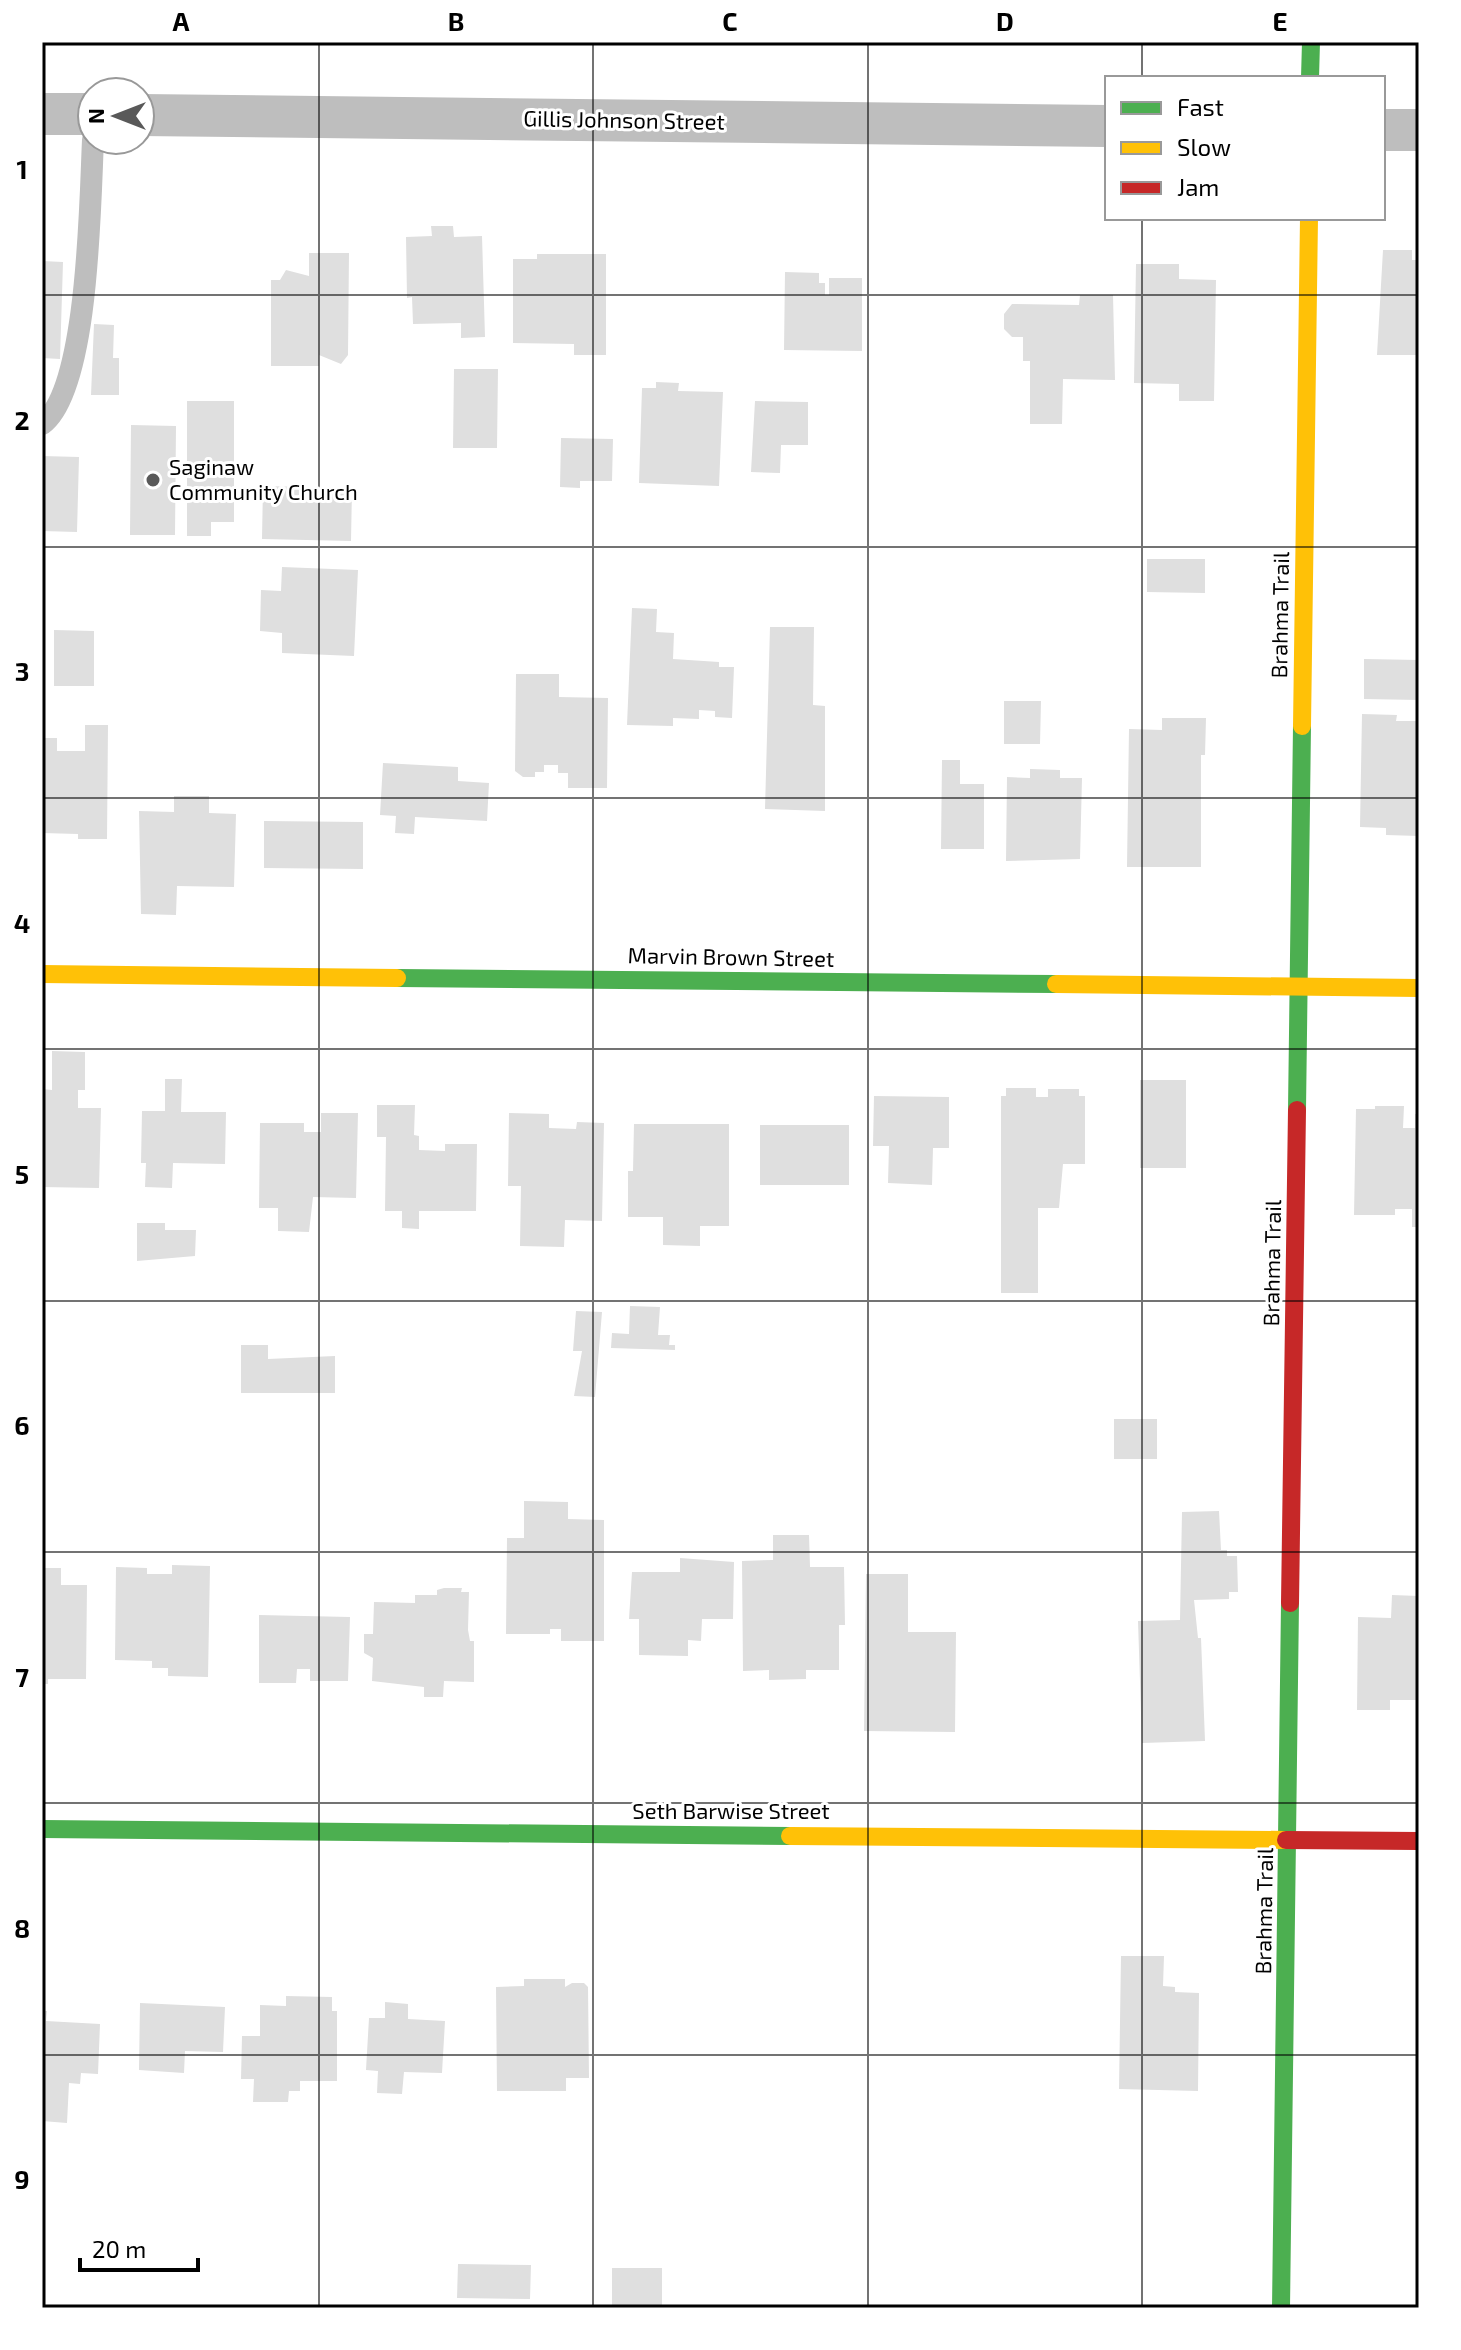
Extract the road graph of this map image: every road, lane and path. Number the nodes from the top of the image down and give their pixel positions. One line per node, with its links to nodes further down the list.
1 (1311, 42): 2 (street)
2 (1310, 76)
3 (42, 114): 4 (street)
4 (76, 114)
5 (156, 115): 6 (street, Gillis Johnson Street)
6 (1105, 126)
7 (1385, 130): 8 (street)
8 (1419, 130)
9 (92, 156): 11 (lane)
10 (1309, 220): 13 (street, Brahma Trail)
11 (42, 424)
12 (42, 974): 13 (street, Marvin Brown Street)
13 (1299, 987): 14 (street, Marvin Brown Street); 16 (street, Brahma Trail)
14 (1419, 988)
15 (42, 1829): 16 (street, Seth Barwise Street)
16 (1289, 1840): 17 (street, Seth Barwise Street); 18 (street, Brahma Trail)
17 (1419, 1841)
18 (1281, 2308)

